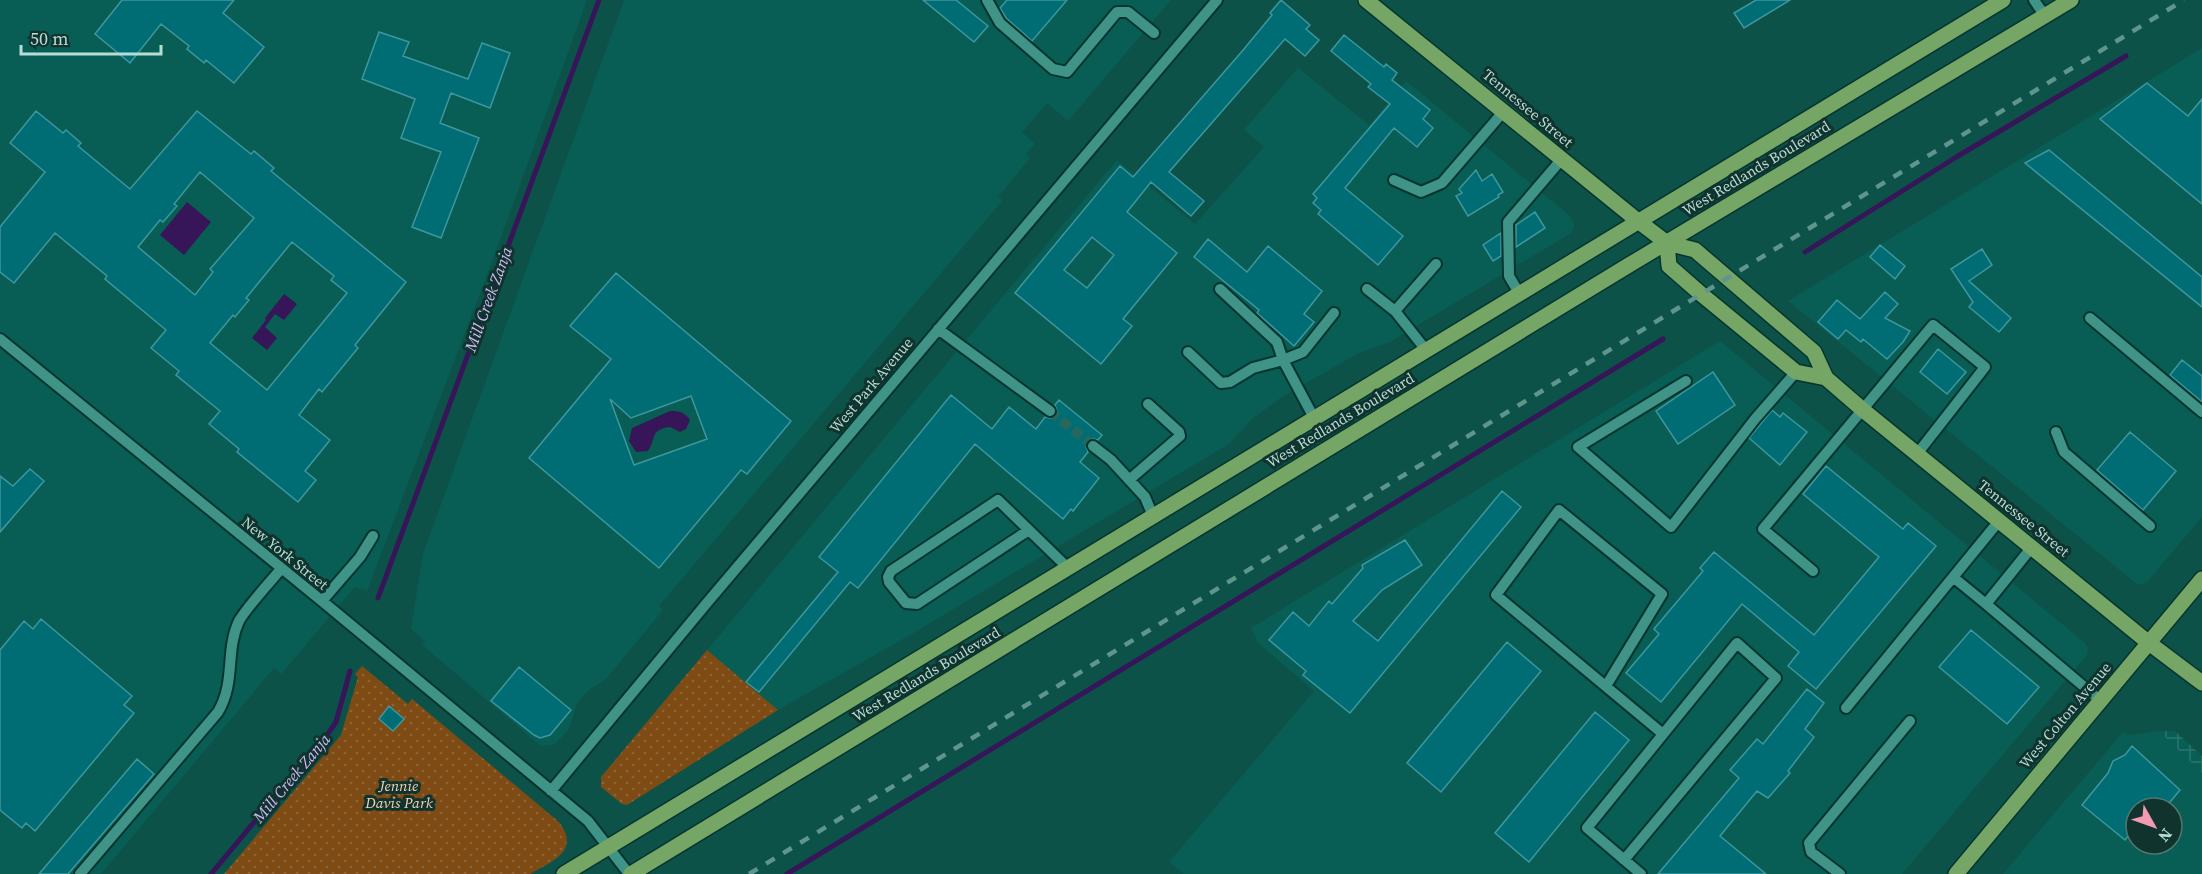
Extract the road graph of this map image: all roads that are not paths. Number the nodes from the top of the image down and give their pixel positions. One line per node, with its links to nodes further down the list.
1 (987, 0): 8 (street)
2 (1216, 0): 21 (street, West Park Avenue)
3 (1366, 0): 9 (main road, Tennessee Street)
4 (2003, 0): 12 (main road, West Redlands Boulevard)
5 (2034, 0): 7 (street)
6 (2071, 0): 7 (main road, West Redlands Boulevard)
7 (2045, 16): 13 (main road, West Redlands Boulevard)
8 (1154, 33)
9 (1504, 111): 10 (main road, Tennessee Street); 11 (street)
10 (1561, 160): 12 (main road, Tennessee Street); 17 (street)
11 (1394, 180)
12 (1638, 222): 13 (main road, Tennessee Street); 17 (main road, West Redlands Boulevard)
13 (1667, 243): 26 (main road, Tennessee Street); 27 (main road, Tennessee Street); 63 (main road, West Redlands Boulevard)
14 (1436, 264): 18 (street)
15 (1220, 289): 25 (street)
16 (1367, 289): 18 (street)
17 (1519, 293): 23 (main road, West Redlands Boulevard)
18 (1395, 310): 23 (street)
19 (1334, 313): 25 (street)
20 (2090, 318): 32 (street)
21 (938, 329): 31 (street); 58 (street, West Park Avenue)
22 (0, 339): 45 (street, New York Street)
23 (1426, 350): 33 (main road, West Redlands Boulevard)
24 (1188, 352): 25 (street)
25 (1283, 360): 33 (street)
26 (1796, 372): 27 (main road, Tennessee Street); 28 (street)
27 (1826, 378): 30 (main road, Tennessee Street)
28 (1686, 381)
29 (1148, 404): 37 (street)
30 (1863, 410): 36 (main road, Tennessee Street); 36 (street); 46 (street)
31 (1050, 411)
32 (2202, 412)
33 (1314, 418): 38 (main road, West Redlands Boulevard)
34 (2056, 432): 40 (street)
35 (1093, 446): 37 (street)
36 (1917, 454): 39 (main road, Tennessee Street)
37 (1129, 480): 38 (street)
38 (1153, 516): 44 (main road, West Redlands Boulevard)
39 (2000, 521): 43 (main road, Tennessee Street); 47 (street)
40 (2150, 526)
41 (1029, 530): 41 (street); 44 (street)
42 (373, 536): 49 (street)
43 (2032, 547): 50 (street); 51 (main road, Tennessee Street)
44 (1068, 568): 59 (main road, West Redlands Boulevard)
45 (281, 569): 49 (street, New York Street); 61 (street)
46 (1813, 572)
47 (1953, 577): 50 (street); 55 (street)
48 (2202, 579): 51 (main road, West Colton Avenue)
49 (322, 601): 58 (street, New York Street)
50 (1986, 604): 54 (street)
51 (2149, 643): 52 (main road, Tennessee Street); 54 (main road, West Colton Avenue)
52 (2202, 683)
53 (1606, 686): 53 (street); 57 (street)
54 (2101, 701): 66 (main road, West Colton Avenue)
55 (1846, 708)
56 (1910, 721): 65 (street)
57 (1663, 734): 60 (street); 60 (street)
58 (551, 791): 59 (street, New York Street)
59 (609, 846): 62 (main road, West Redlands Boulevard); 63 (street, New York Street)
60 (1624, 860): 64 (street)
61 (80, 874)
62 (564, 874)
63 (630, 874)
64 (1641, 874)
65 (1840, 874)
66 (1956, 874)

